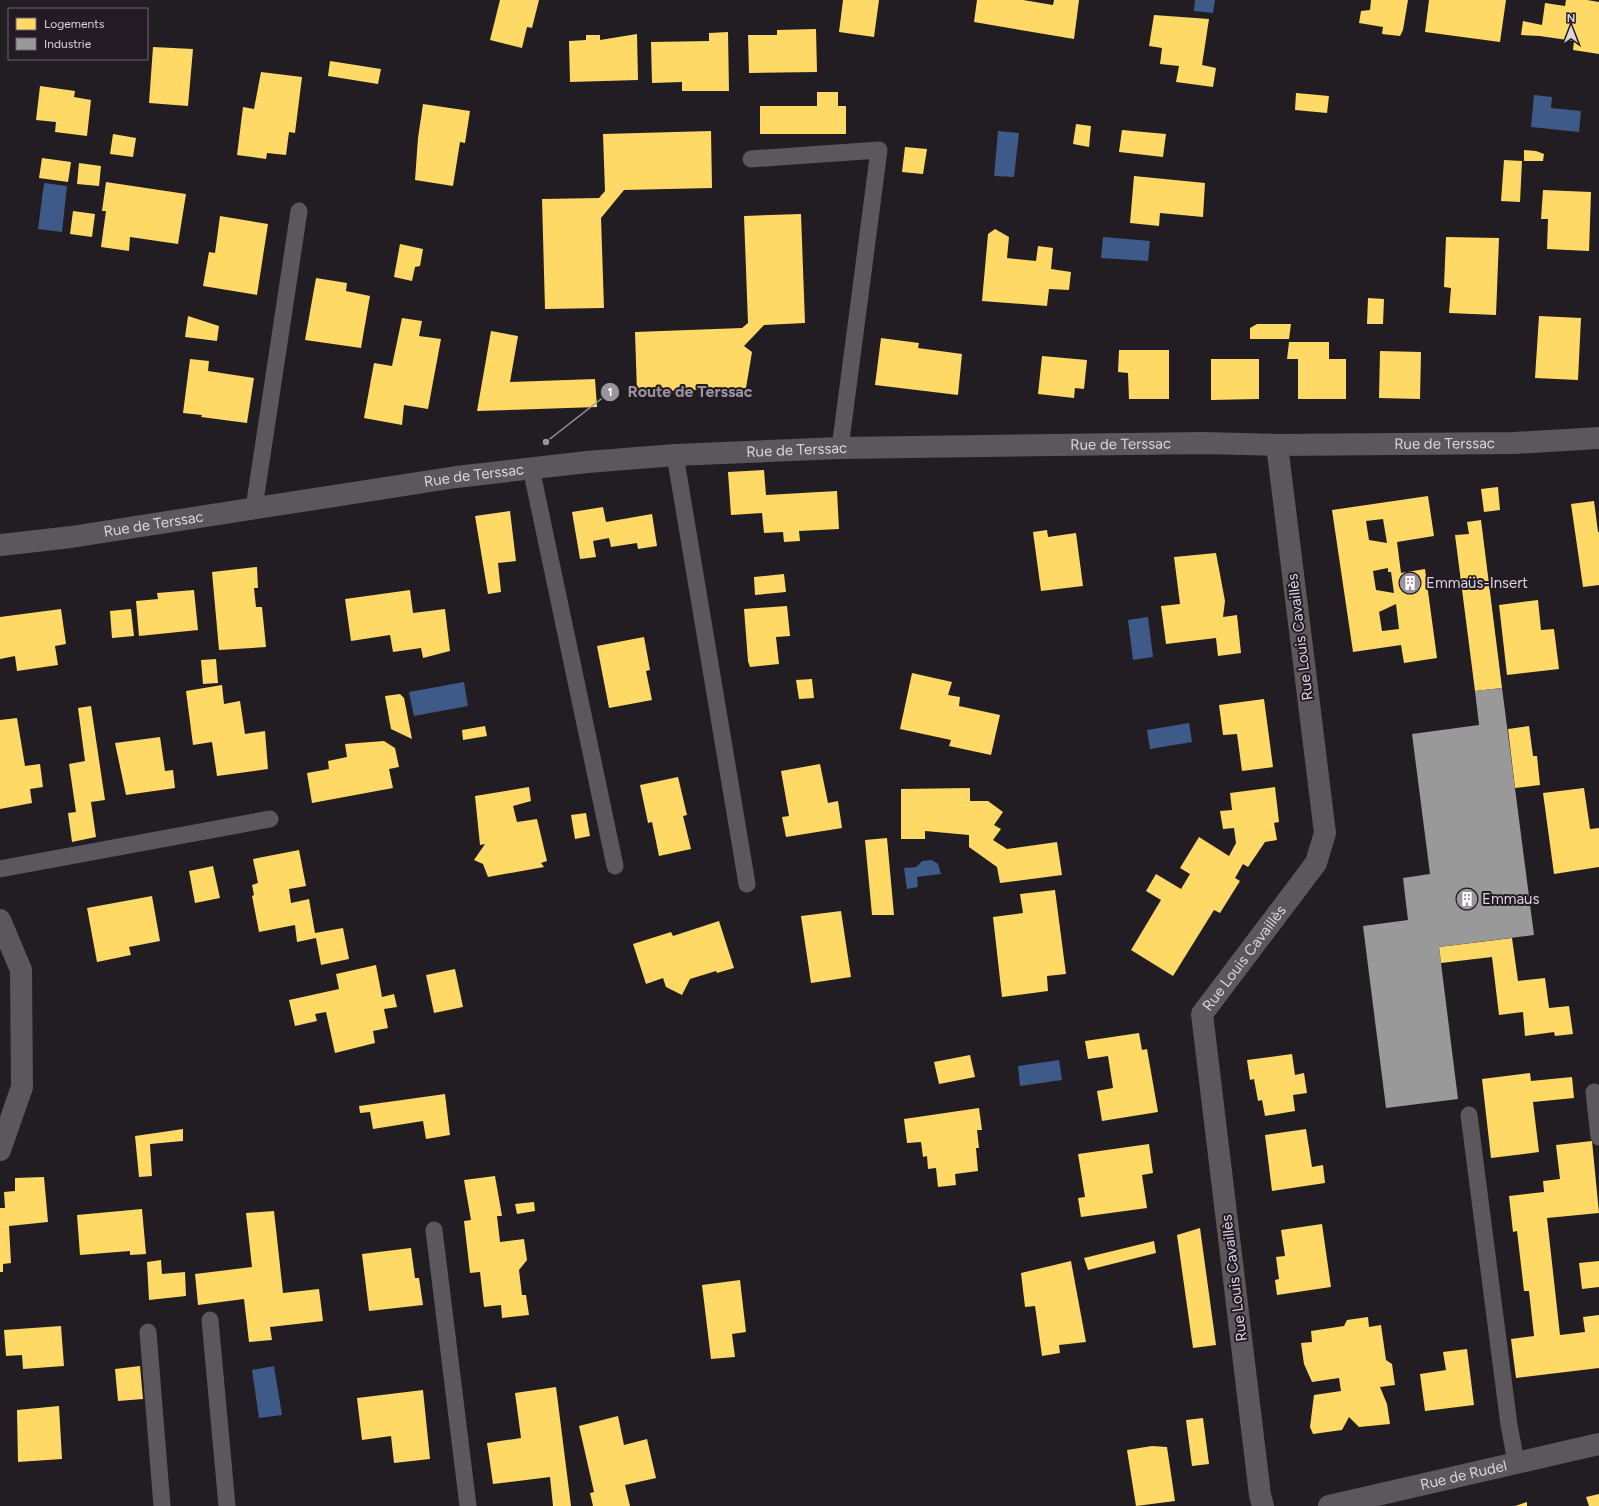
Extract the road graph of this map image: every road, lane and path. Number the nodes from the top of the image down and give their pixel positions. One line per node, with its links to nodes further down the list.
1 (751, 159): 5 (lane)
2 (298, 211): 8 (lane)
3 (1599, 438): 4 (street, Rue de Terssac)
4 (1277, 445): 5 (street, Rue de Terssac); 27 (street, Rue Louis Cavaillès)
5 (840, 448): 6 (street, Rue de Terssac)
6 (675, 455): 7 (street, Rue de Terssac); 13 (lane)
7 (531, 468): 8 (street, Rue de Terssac); 11 (lane)
8 (254, 508): 9 (street, Rue de Terssac)
9 (0, 545)
10 (270, 819): 12 (lane)
11 (615, 866)
12 (0, 869)
13 (747, 884)
14 (0, 920): 18 (street)
15 (1594, 1092): 17 (lane)
16 (1469, 1115): 23 (lane)
17 (1599, 1137)
18 (0, 1150)
19 (434, 1230): 26 (lane)
20 (210, 1320): 25 (lane)
21 (148, 1332): 24 (lane)
22 (1599, 1444): 23 (street, Rue de Rudel)
23 (1516, 1462): 28 (street, Rue de Rudel)
24 (162, 1506)
25 (227, 1506)
26 (468, 1506)
27 (1263, 1506)
28 (1329, 1506)

